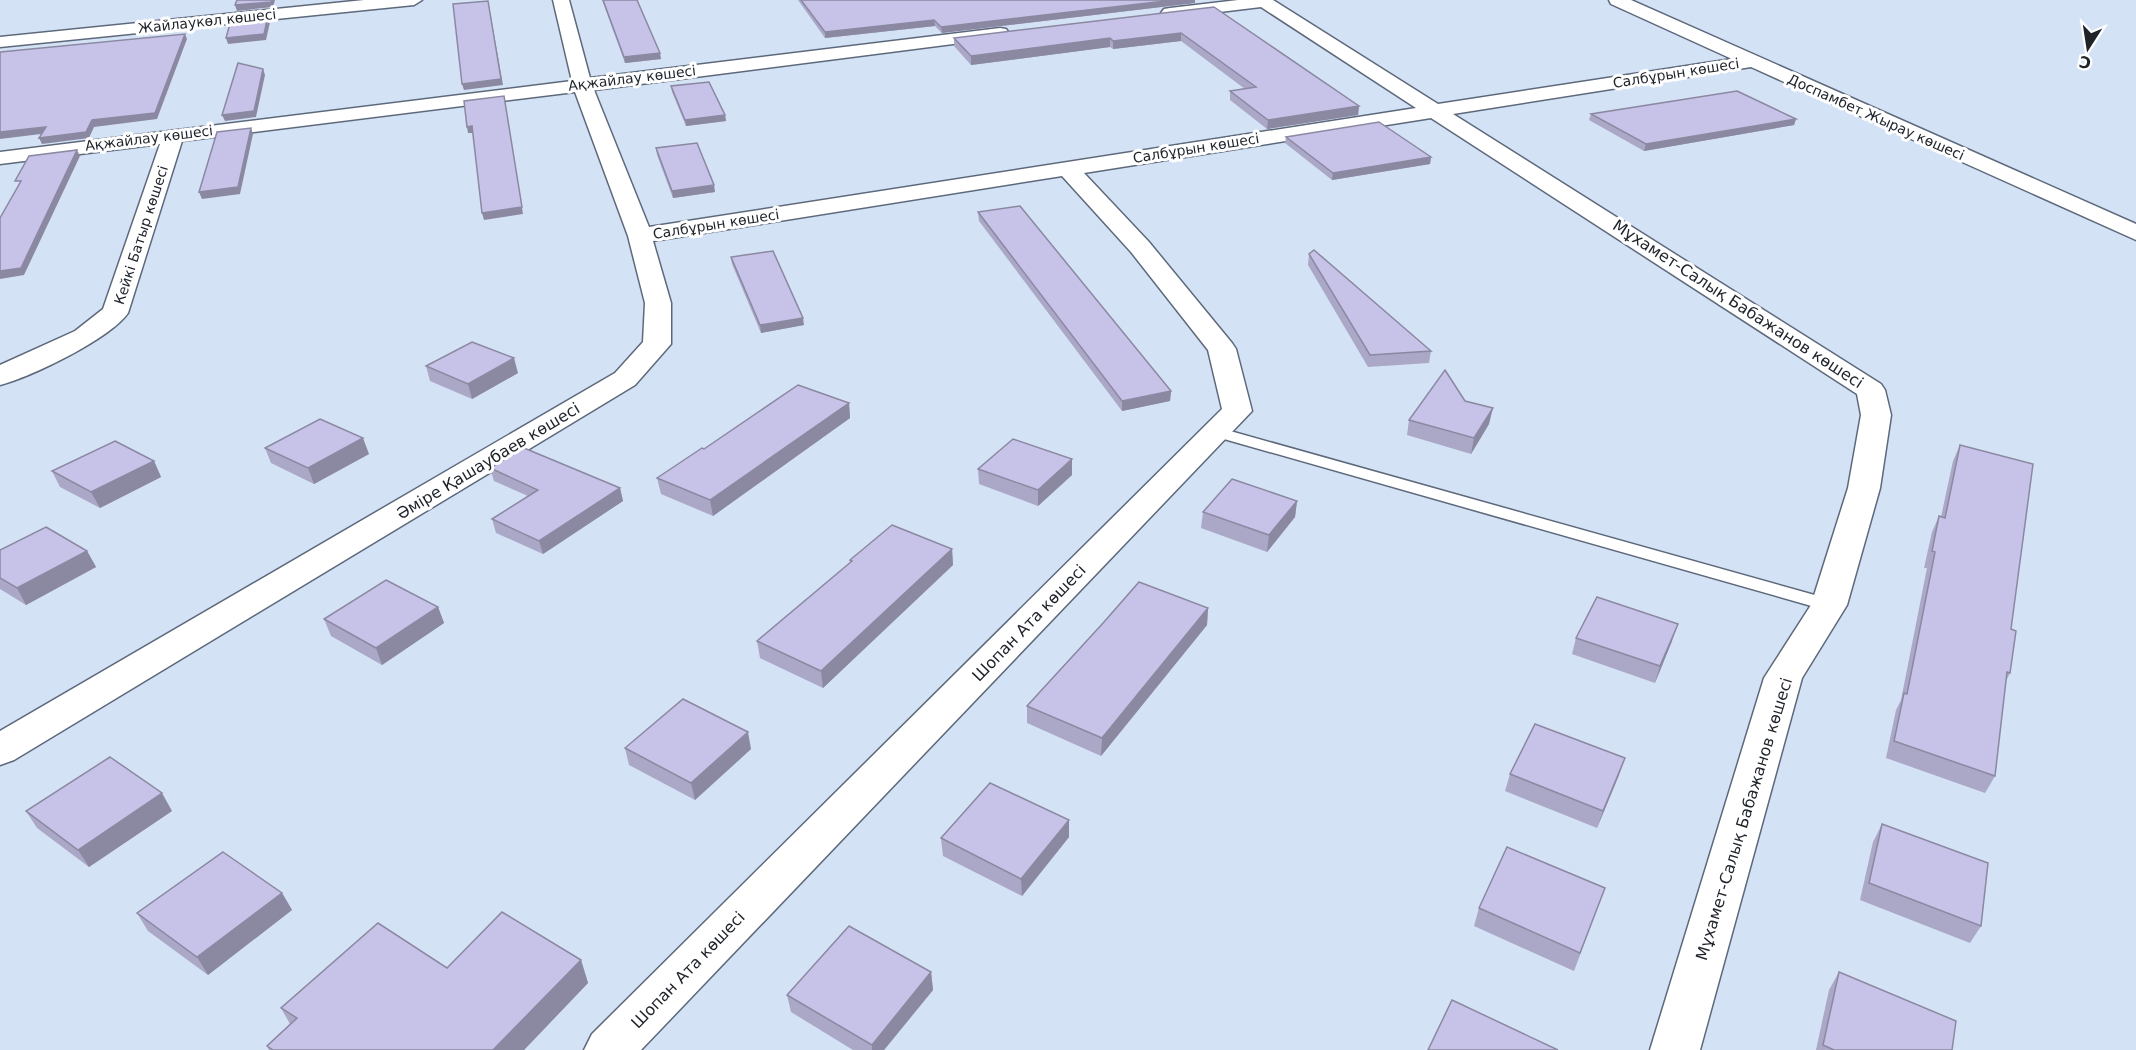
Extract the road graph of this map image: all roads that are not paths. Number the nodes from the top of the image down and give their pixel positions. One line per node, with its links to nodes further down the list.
1 (414, 0): 7 (street, Жайлаукөл көшесі)
2 (561, 0): 9 (street, Әміре Қашаубаев көшесі)
3 (1617, 0): 8 (street, Доспамбет Жырау көшесі)
4 (1262, 1): 5 (street); 10 (street, Мұхамет-Салық Бабажанов көшесі)
5 (1147, 16)
6 (1018, 31): 9 (street, Ақжайлау көшесі)
7 (0, 42)
8 (1753, 61): 10 (street, Салбұрын көшесі); 14 (street, Доспамбет Жырау көшесі)
9 (582, 84): 11 (street, Ақжайлау көшесі); 15 (street, Әміре Қашаубаев көшесі)
10 (1438, 112): 13 (street, Салбұрын көшесі); 18 (street, Мұхамет-Салық Бабажанов көшесі)
11 (174, 135): 12 (street, Ақжайлау көшесі); 16 (street, Кейкі Батыр көшесі)
12 (0, 158)
13 (1067, 168): 15 (street, Салбұрын көшесі); 17 (street, Шопан Ата көшесі)
14 (2136, 233)
15 (640, 236): 19 (street, Әміре Қашаубаев көшесі)
16 (0, 376)
17 (1216, 432): 18 (lane); 20 (street, Шопан Ата көшесі)
18 (1828, 605): 21 (street, Мұхамет-Салық Бабажанов көшесі)
19 (0, 750)
20 (609, 1050)
21 (1675, 1050)

